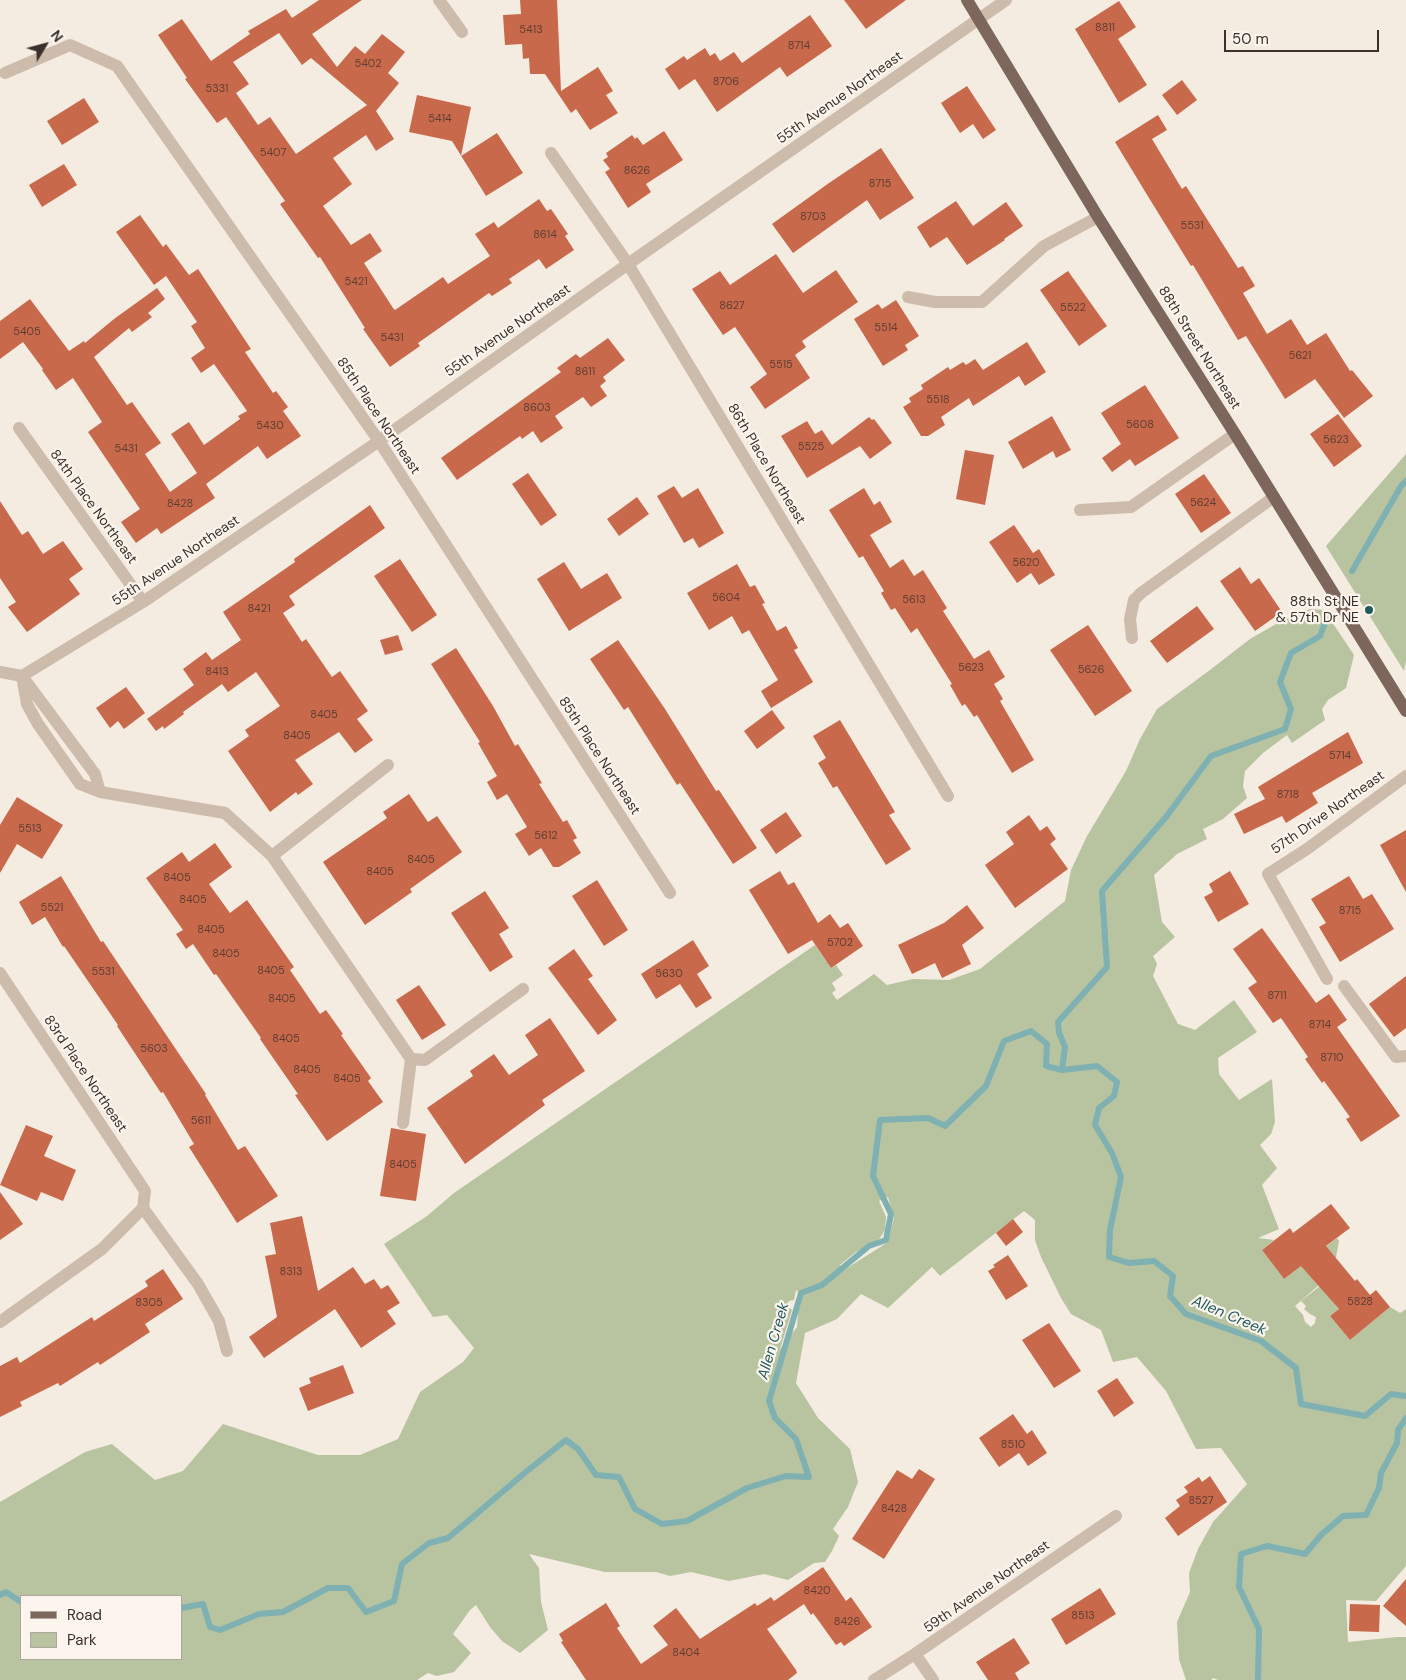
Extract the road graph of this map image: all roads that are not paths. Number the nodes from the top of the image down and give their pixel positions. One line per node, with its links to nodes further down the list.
1 (440, 0): 5 (street)
2 (967, 0): 4 (main road, 88th Street Northeast)
3 (1006, 0): 4 (street, 55th Avenue Northeast)
4 (979, 19): 8 (main road, 88th Street Northeast); 9 (street, 55th Avenue Northeast)
5 (462, 32)
6 (5, 73): 13 (street, 85th Place Northeast)
7 (551, 153): 9 (street, 86th Place Northeast)
8 (1098, 217): 10 (street); 12 (main road, 88th Street Northeast)
9 (628, 264): 13 (street, 55th Avenue Northeast); 24 (street, 86th Place Northeast)
10 (908, 297)
11 (19, 428): 16 (street, 84th Place Northeast)
12 (1236, 434): 14 (main road, 88th Street Northeast); 15 (street)
13 (379, 441): 16 (street, 55th Avenue Northeast); 26 (street, 85th Place Northeast)
14 (1274, 497): 17 (street); 20 (main road, 88th Street Northeast)
15 (1080, 510)
16 (143, 602): 19 (street, 55th Avenue Northeast)
17 (1132, 638)
18 (0, 672): 19 (street)
19 (22, 676): 23 (street); 23 (street)
20 (1406, 711)
21 (388, 765): 25 (street)
22 (1406, 776): 28 (street, 57th Drive Northeast)
23 (100, 792): 25 (street)
24 (948, 796)
25 (272, 856): 32 (street)
26 (670, 893)
27 (0, 973): 34 (street, 83rd Place Northeast)
28 (1327, 979)
29 (1344, 986): 31 (street)
30 (523, 989): 32 (street)
31 (1406, 1056)
32 (411, 1059): 33 (street)
33 (403, 1123)
34 (143, 1208): 35 (street); 36 (street)
35 (0, 1322)
36 (227, 1351)
37 (1116, 1516): 38 (street, 59th Avenue Northeast)
38 (915, 1654): 39 (street, 59th Avenue Northeast); 40 (street)
39 (874, 1680)
40 (933, 1680)

